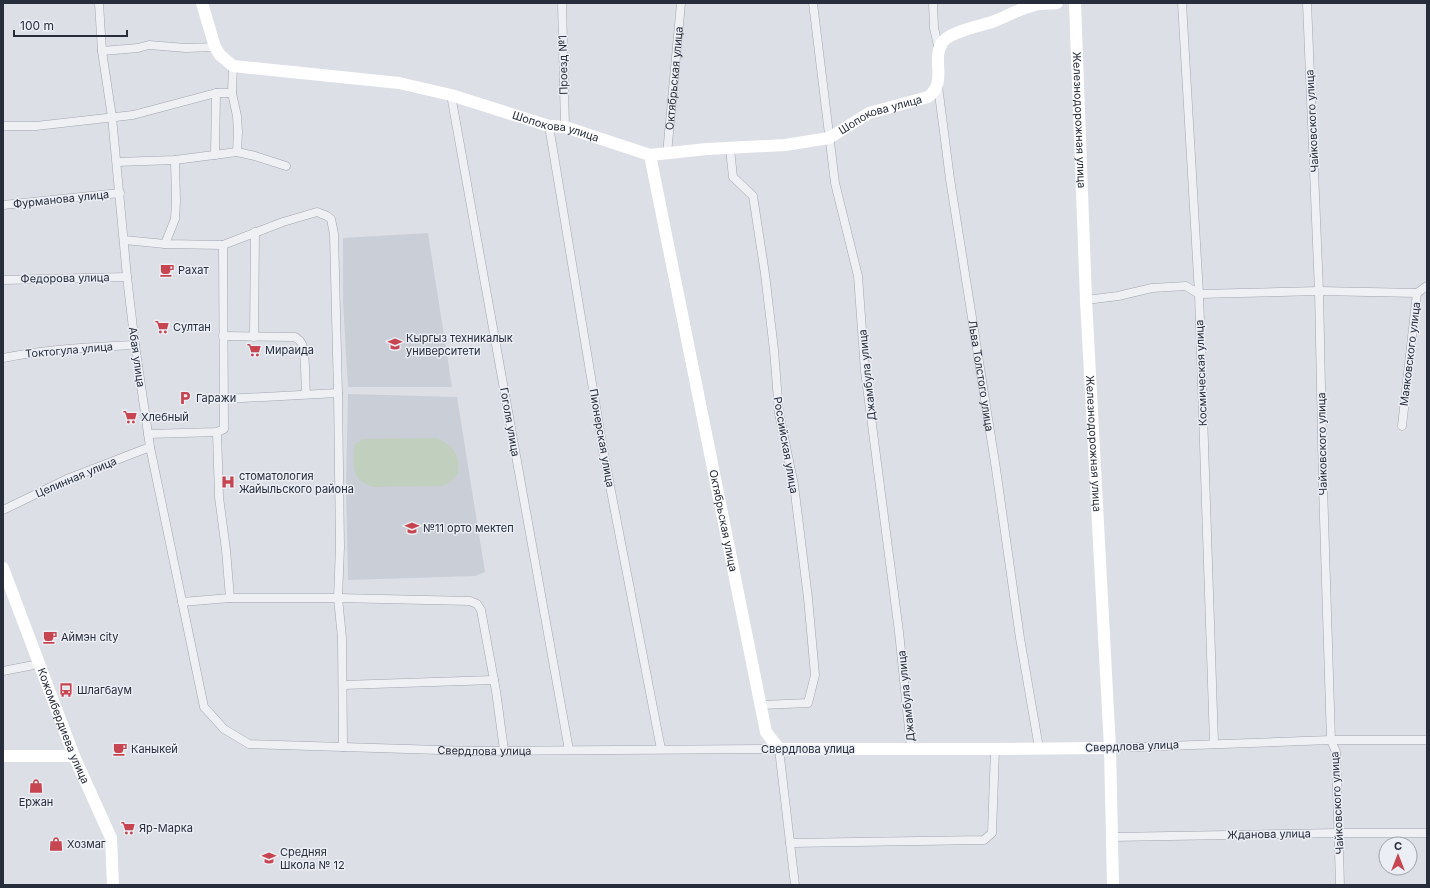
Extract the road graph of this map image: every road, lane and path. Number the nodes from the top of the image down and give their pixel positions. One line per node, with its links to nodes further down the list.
1 (100, 3): 13 (street, Абая улица)
2 (202, 3): 11 (street)
3 (562, 3): 22 (street, Проезд №1)
4 (681, 3): 26 (street, Октябрьская улица)
5 (813, 3): 23 (street, Джамбула улица)
6 (933, 3): 12 (street, Льва Толстого улица)
7 (1057, 3): 12 (street)
8 (1075, 3): 44 (street, Железнодорожная улица)
9 (1182, 3): 43 (street, Космическая улица)
10 (1307, 3): 41 (street, Чайковского улица)
11 (215, 47): 13 (street); 14 (street)
12 (939, 50): 15 (street, Льва Толстого улица)
13 (102, 51): 19 (street, Абая улица)
14 (233, 66): 17 (street); 18 (street, Шопокова улица)
15 (938, 86): 23 (street, Шопокова улица); 72 (street, Льва Толстого улица)
16 (216, 93): 17 (street); 19 (street); 27 (street)
17 (232, 93): 25 (street)
18 (450, 95): 21 (street, Шопокова улица); 78 (street, Гоголя улица)
19 (112, 117): 20 (street); 30 (street, Абая улица)
20 (3, 126)
21 (549, 126): 22 (street, Шопокова улица); 74 (street, Пионерская улица)
22 (565, 127): 28 (street, Шопокова улица)
23 (829, 138): 24 (street, Шопокова улица); 71 (street, Джамбула улица)
24 (730, 149): 26 (street, Шопокова улица); 65 (street, Российская улица)
25 (237, 152): 27 (street); 31 (street)
26 (667, 154): 28 (street, Шопокова улица)
27 (215, 155): 29 (street)
28 (650, 155): 65 (street, Октябрьская улица)
29 (175, 160): 30 (street); 36 (street)
30 (116, 162): 32 (street, Абая улица)
31 (286, 166)
32 (120, 193): 33 (street, Фурманова улица); 35 (street, Абая улица)
33 (3, 205)
34 (255, 232): 37 (street); 46 (street); 49 (street)
35 (124, 240): 36 (street); 38 (street, Абая улица)
36 (165, 244): 37 (street)
37 (222, 245): 45 (street)
38 (127, 277): 39 (street, Федорова улица); 47 (street, Абая улица)
39 (3, 280)
40 (1427, 286): 42 (street, Маяковского улица)
41 (1320, 291): 42 (street); 43 (street); 67 (street, Чайковского улица)
42 (1417, 293): 52 (street, Маяковского улица)
43 (1199, 294): 44 (street); 69 (street, Космическая улица)
44 (1086, 300): 73 (street, Железнодорожная улица)
45 (222, 336): 46 (street); 51 (street)
46 (254, 337): 50 (street)
47 (135, 345): 48 (street, Токтогула улица); 54 (street, Абая улица)
48 (3, 358)
49 (338, 393): 50 (street); 59 (street)
50 (306, 394): 51 (street)
51 (224, 399): 53 (street)
52 (1402, 426)
53 (217, 432): 54 (street); 58 (street)
54 (148, 434): 55 (street, Абая улица)
55 (150, 447): 56 (street, Целинная улица); 60 (street, Абая улица)
56 (3, 510)
57 (3, 568): 61 (street, Кожомбердиева улица)
58 (230, 598): 59 (street); 60 (street)
59 (338, 598): 63 (street); 64 (street)
60 (182, 602): 66 (street, Абая улица)
61 (39, 664): 62 (street); 80 (street, Кожомбердиева улица)
62 (3, 671)
63 (494, 680): 64 (street); 77 (street)
64 (343, 685): 70 (street)
65 (760, 705): 75 (street, Октябрьская улица)
66 (204, 707): 70 (street, Свердлова улица)
67 (1331, 740): 68 (street, Свердлова улица); 69 (street, Свердлова улица); 81 (street, Чайковского улица)
68 (1427, 740)
69 (1214, 743): 73 (street, Свердлова улица)
70 (343, 747): 77 (street, Свердлова улица)
71 (911, 748): 75 (street, Свердлова улица); 76 (street, Свердлова улица)
72 (1039, 748): 73 (street, Свердлова улица); 76 (street, Свердлова улица)
73 (1110, 748): 83 (street, Железнодорожная улица)
74 (662, 749): 75 (street, Свердлова улица); 78 (street, Свердлова улица)
75 (779, 749): 84 (street)
76 (995, 749): 84 (street)
77 (504, 750): 78 (street, Свердлова улица)
78 (570, 750)
79 (3, 756): 80 (street)
80 (74, 756): 85 (street, Кожомбердиева улица)
81 (1339, 833): 82 (street, Жданова улица); 83 (street, Жданова улица); 88 (street, Чайковского улица)
82 (1427, 833)
83 (1112, 837): 87 (street, Железнодорожная улица)
84 (790, 844): 86 (street)
85 (113, 885)
86 (795, 885)
87 (1113, 885)
88 (1340, 885)

